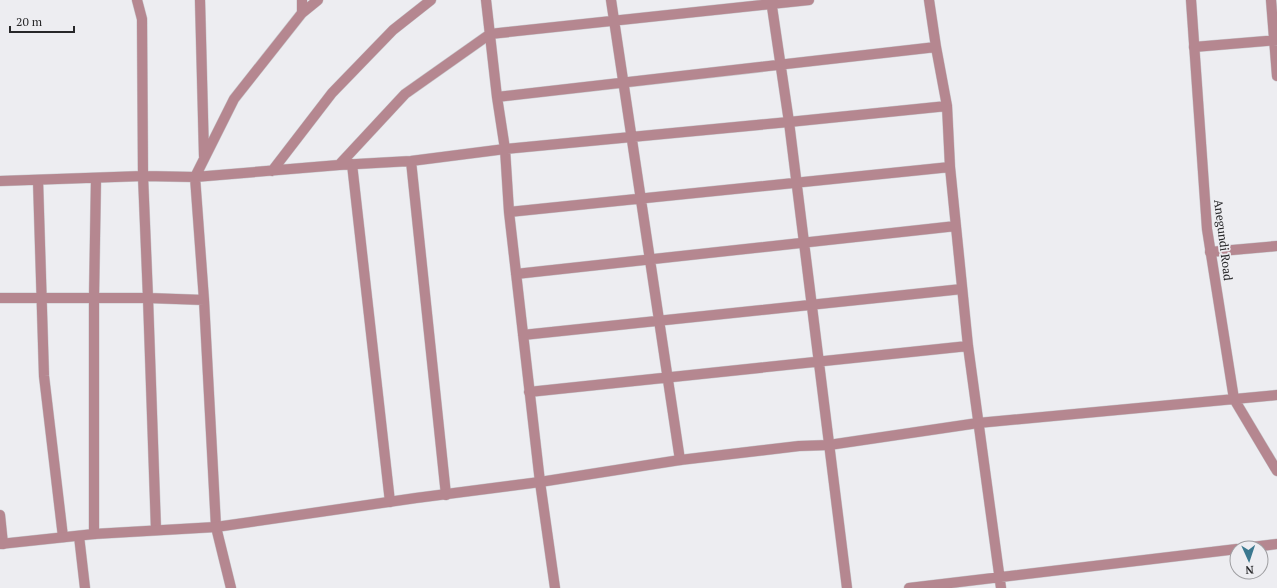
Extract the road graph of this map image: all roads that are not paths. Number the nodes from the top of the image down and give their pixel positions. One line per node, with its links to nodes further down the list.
1 (137, 0): 33 (street)
2 (200, 0): 27 (street)
3 (302, 0): 13 (street)
4 (318, 0): 13 (street)
5 (431, 0): 32 (street)
6 (486, 0): 15 (street)
7 (611, 0): 14 (street)
8 (809, 0): 12 (street)
9 (930, 0): 17 (street)
10 (1191, 0): 18 (street, Anegundi Road)
11 (1271, 0): 16 (street)
12 (772, 2): 14 (street); 19 (street)
13 (302, 13): 27 (street)
14 (614, 21): 15 (street); 21 (street)
15 (490, 34): 22 (street); 30 (street)
16 (1276, 40): 18 (street); 20 (street)
17 (936, 47): 19 (street); 23 (street)
18 (1194, 47): 44 (street, Anegundi Road)
19 (781, 65): 21 (street); 24 (street)
20 (1277, 76)
21 (624, 83): 22 (street); 25 (street)
22 (497, 97): 26 (street)
23 (947, 106): 24 (street); 31 (street)
24 (789, 122): 25 (street); 38 (street)
25 (632, 137): 26 (street); 39 (street)
26 (505, 149): 28 (street); 40 (street)
27 (204, 159): 34 (street)
28 (411, 161): 29 (street); 67 (street)
29 (352, 164): 30 (street); 68 (street)
30 (339, 165): 32 (street)
31 (950, 167): 38 (street); 41 (street)
32 (272, 171): 34 (street)
33 (143, 176): 34 (street); 35 (street); 51 (street)
34 (195, 177): 52 (street)
35 (96, 178): 36 (street); 50 (street)
36 (38, 180): 37 (street); 49 (street)
37 (0, 181)
38 (797, 183): 39 (street); 42 (street)
39 (641, 199): 40 (street); 45 (street)
40 (509, 212): 46 (street)
41 (956, 226): 42 (street); 47 (street)
42 (804, 242): 45 (street); 53 (street)
43 (1277, 246): 44 (street)
44 (1210, 252): 61 (street, Anegundi Road)
45 (650, 260): 46 (street); 54 (street)
46 (516, 274): 55 (street)
47 (962, 289): 53 (street); 56 (street)
48 (0, 298): 49 (street)
49 (42, 298): 50 (street); 74 (street)
50 (94, 298): 51 (street); 72 (street)
51 (148, 298): 52 (street); 71 (street)
52 (204, 300): 70 (street)
53 (812, 305): 54 (street); 57 (street)
54 (659, 320): 55 (street); 58 (street)
55 (523, 335): 59 (street)
56 (968, 346): 57 (street); 62 (street)
57 (819, 361): 58 (street); 63 (street)
58 (668, 377): 59 (street); 64 (street)
59 (529, 392): 66 (street)
60 (1277, 395): 61 (street)
61 (1234, 399): 62 (street); 65 (street, Anegundi Road)
62 (978, 423): 63 (street); 77 (street)
63 (829, 445): 64 (street); 81 (street)
64 (680, 460): 66 (street)
65 (1277, 471)
66 (540, 482): 67 (street); 80 (street)
67 (446, 495): 68 (street)
68 (390, 502): 70 (street)
69 (0, 515): 75 (street)
70 (216, 527): 71 (street); 79 (street)
71 (156, 530): 72 (street)
72 (94, 534): 73 (street)
73 (78, 536): 74 (street); 78 (street)
74 (63, 537): 75 (street)
75 (2, 544)
76 (1229, 550): 77 (street)
77 (999, 577): 82 (street); 83 (street)
78 (85, 588)
79 (231, 588)
80 (555, 588)
81 (847, 588)
82 (909, 588)
83 (1001, 588)

